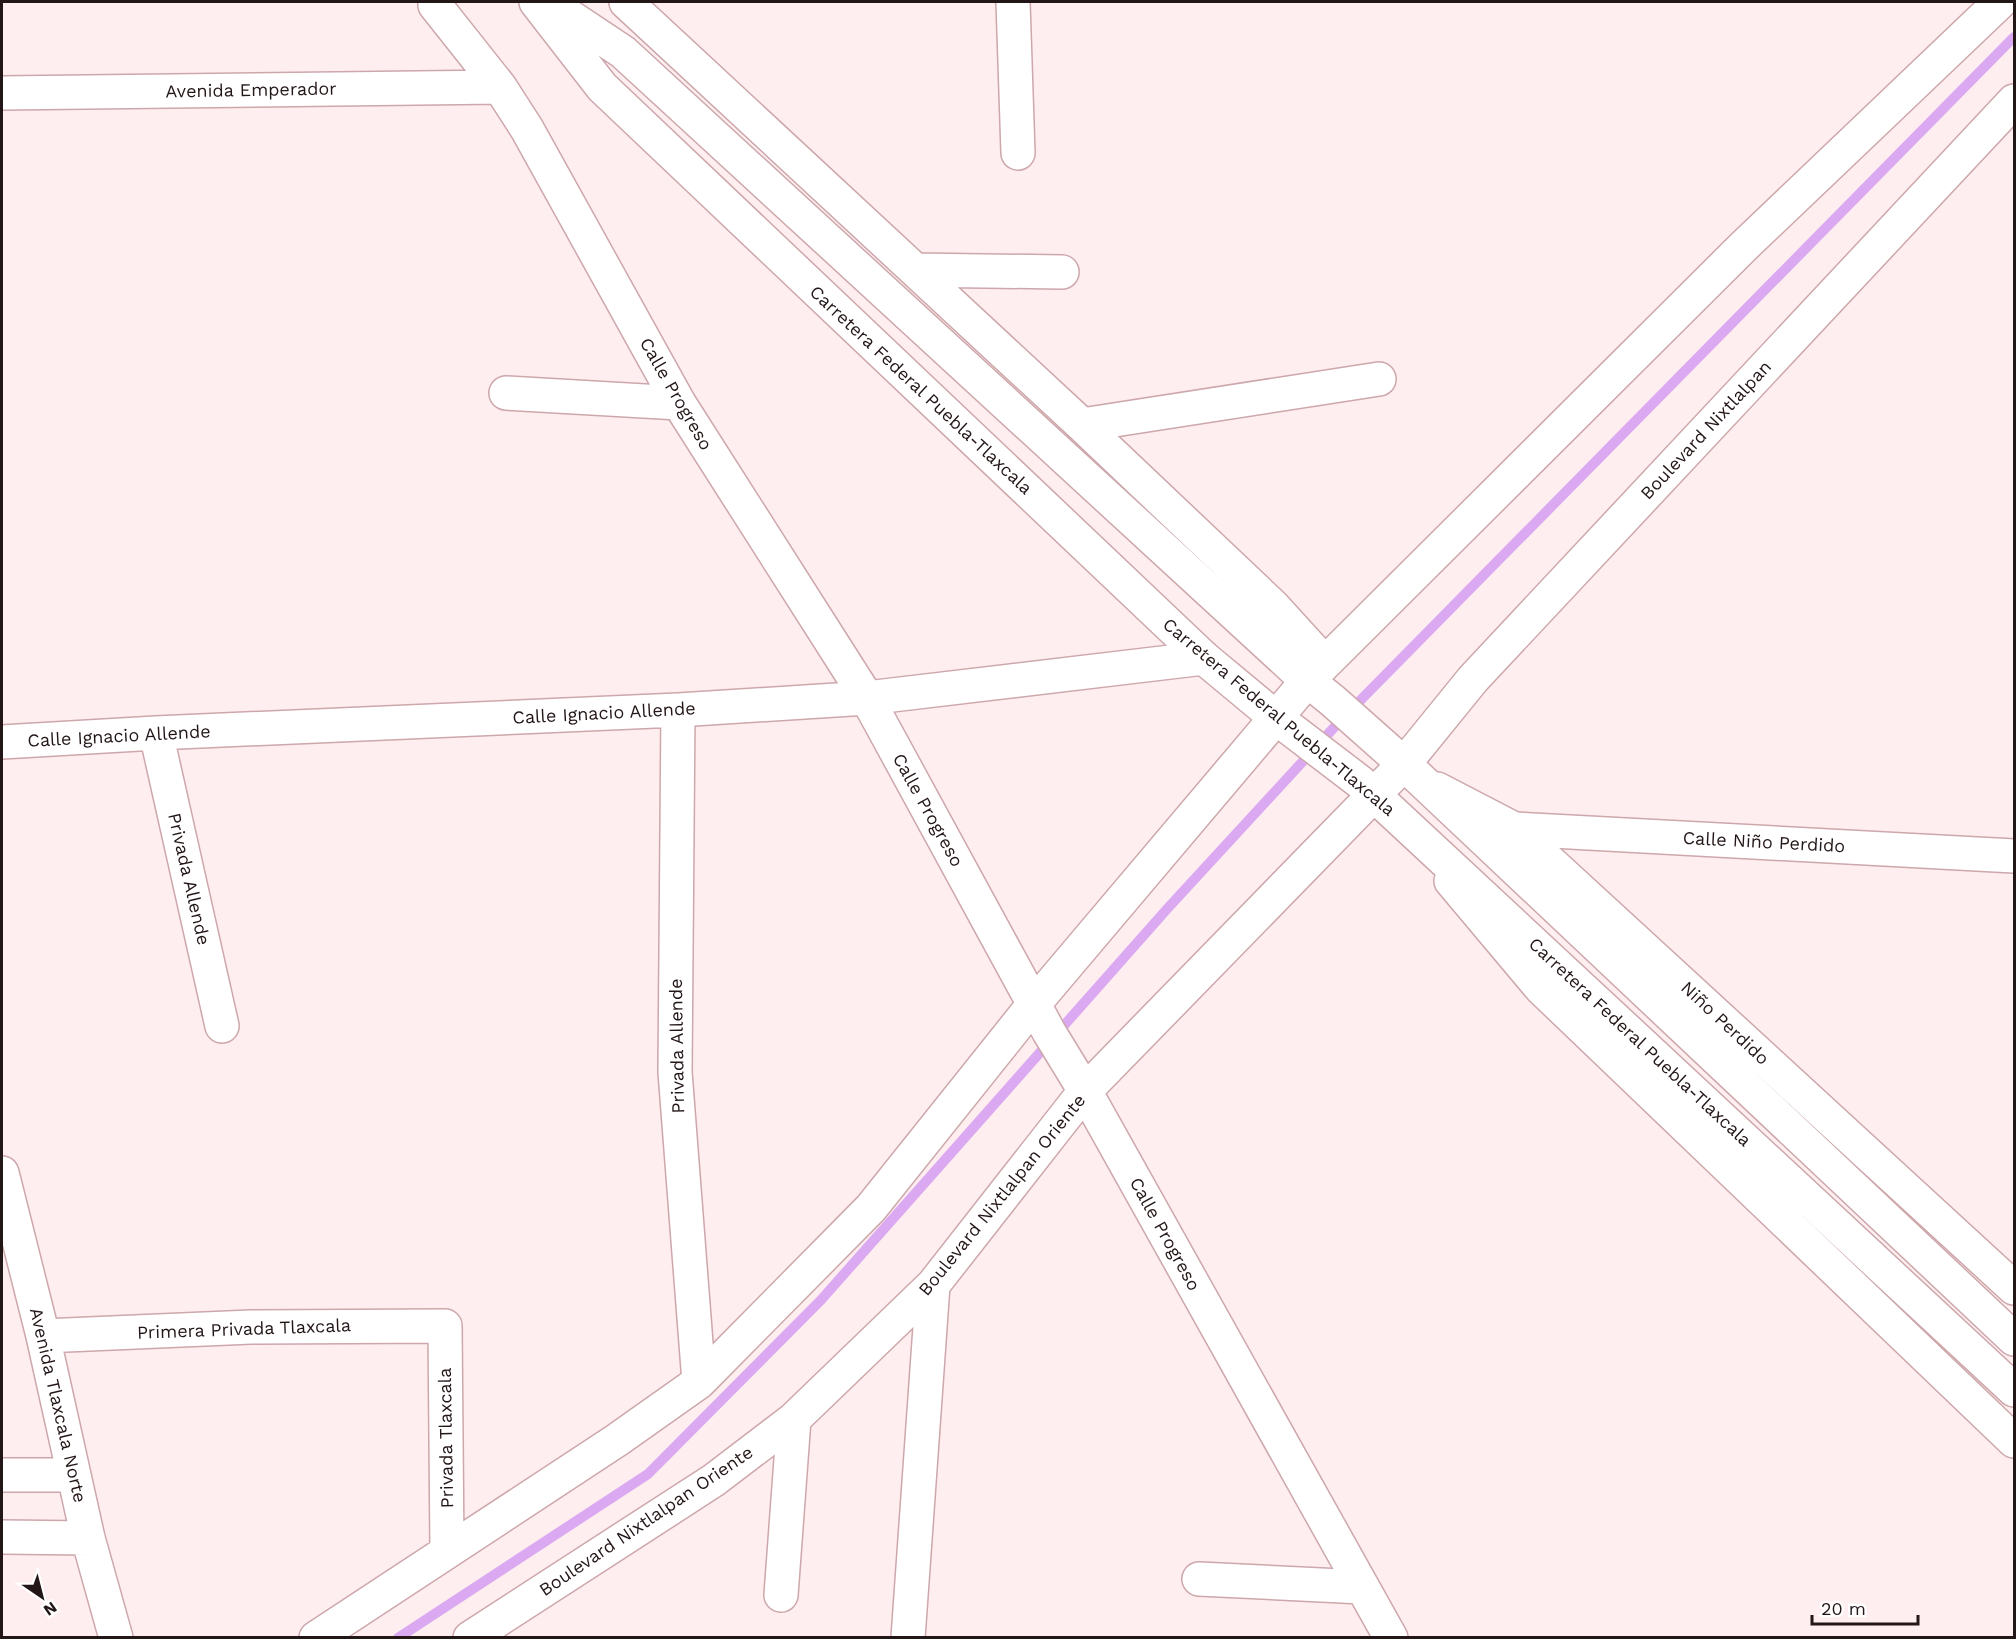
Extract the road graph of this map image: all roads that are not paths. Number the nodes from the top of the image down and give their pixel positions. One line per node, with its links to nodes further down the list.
1 (435, 2): 7 (street, Calle Progreso)
2 (536, 2): 17 (street, Carretera Federal Puebla-Tlaxcala)
3 (548, 2): 18 (street)
4 (626, 2): 11 (street)
5 (1013, 2): 10 (street)
6 (2000, 2): 18 (street)
7 (500, 87): 8 (street, Avenida Emperador); 15 (street, Calle Progreso)
8 (2, 93)
9 (2014, 101): 24 (street, Boulevard Nixtlalpan)
10 (1018, 153)
11 (916, 270): 12 (street); 16 (street)
12 (1062, 272)
13 (1379, 379): 16 (street)
14 (506, 393): 15 (street)
15 (679, 404): 19 (street, Calle Progreso)
16 (1082, 424): 18 (street)
17 (1204, 658): 19 (street, Calle Ignacio Allende); 21 (street, Carretera Federal Puebla-Tlaxcala)
18 (1316, 672): 21 (street); 24 (street)
19 (867, 698): 20 (street, Calle Ignacio Allende); 28 (street, Calle Progreso)
20 (678, 710): 22 (street, Calle Ignacio Allende); 38 (street, Privada Allende)
21 (1275, 717): 25 (street, Carretera Federal Puebla-Tlaxcala); 28 (street)
22 (156, 733): 23 (street, Calle Ignacio Allende); 29 (street, Privada Allende)
23 (2, 742)
24 (1403, 765): 25 (street, Boulevard Nixtlalpan Oriente); 26 (street, Niño Perdido); 37 (street)
25 (1374, 795): 30 (street, Boulevard Nixtlalpan Oriente); 39 (street, Carretera Federal Puebla-Tlaxcala); 41 (street)
26 (1514, 829): 27 (street, Calle Niño Perdido); 34 (street, Niño Perdido)
27 (2014, 856)
28 (1041, 1018): 30 (street, Calle Progreso); 38 (street)
29 (222, 1026)
30 (1085, 1091): 33 (street, Boulevard Nixtlalpan Oriente); 48 (street, Calle Progreso)
31 (2, 1173): 32 (street, Avenida Tlaxcala Norte)
32 (8, 1224): 36 (street, Avenida Tlaxcala Norte)
33 (933, 1286): 40 (street, Boulevard Nixtlalpan Oriente); 53 (street)
34 (2014, 1288)
35 (445, 1326): 36 (street, Primera Privada Tlaxcala); 46 (street, Privada Tlaxcala)
36 (43, 1336): 43 (street, Avenida Tlaxcala Norte)
37 (2014, 1339)
38 (699, 1382): 46 (street)
39 (2014, 1390)
40 (794, 1419): 49 (street); 52 (street, Boulevard Nixtlalpan Oriente)
41 (2014, 1441)
42 (2, 1475): 43 (street)
43 (74, 1475): 45 (street, Avenida Tlaxcala Norte)
44 (2, 1537): 45 (street)
45 (88, 1538): 50 (street, Avenida Tlaxcala Norte)
46 (447, 1551): 51 (street)
47 (1199, 1579): 48 (street)
48 (1362, 1587): 54 (street, Calle Progreso)
49 (781, 1595)
50 (116, 1638)
51 (316, 1638)
52 (470, 1638)
53 (908, 1638)
54 (1391, 1638)

